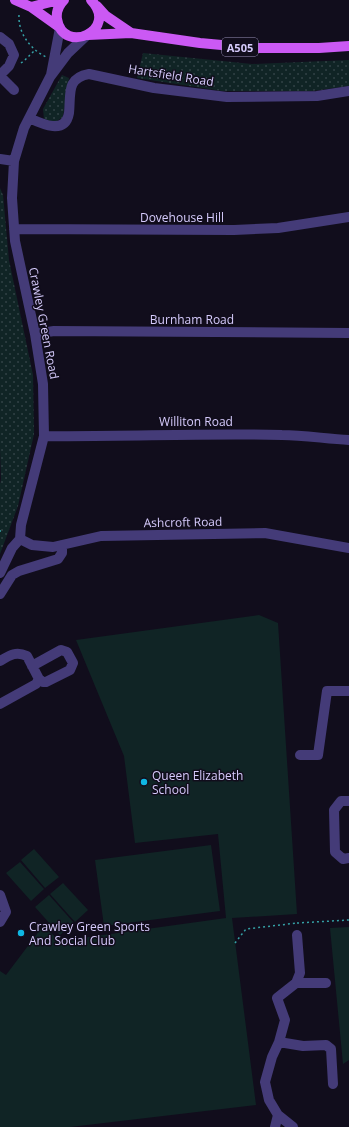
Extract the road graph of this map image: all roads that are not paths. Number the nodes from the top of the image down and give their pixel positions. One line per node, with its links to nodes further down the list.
1 (15, 0): 5 (main road)
2 (59, 0): 5 (main road)
3 (64, 0): 6 (main road)
4 (94, 2): 7 (main road); 8 (main road)
5 (31, 6): 6 (main road)
6 (60, 27): 8 (main road); 12 (street, Crawley Green Road)
7 (131, 33): 8 (main road); 10 (main road, A505)
8 (87, 35): 12 (street, Crawley Green Road)
9 (0, 37): 11 (street)
10 (349, 46)
11 (0, 76): 13 (street)
12 (50, 77): 15 (street, Crawley Green Road)
13 (14, 90)
14 (349, 91): 15 (street, Hartsfield Road)
15 (29, 118): 17 (street, Crawley Green Road)
16 (0, 159): 17 (street)
17 (14, 161): 19 (street, Crawley Green Road)
18 (349, 217): 19 (street, Dovehouse Hill)
19 (14, 229): 21 (street, Crawley Green Road)
20 (349, 333): 21 (street, Burnham Road)
21 (35, 334): 22 (street, Crawley Green Road)
22 (44, 436): 23 (street, Williton Road); 24 (street, Crawley Green Road)
23 (349, 440)
24 (20, 539): 25 (street, Ashcroft Road); 27 (street)
25 (62, 545): 26 (street, Ashcroft Road); 28 (street)
26 (349, 548)
27 (0, 573)
28 (0, 594)
29 (0, 661): 30 (street)
30 (32, 666): 31 (street); 31 (street)
31 (39, 679): 33 (street)
32 (349, 691): 34 (street)
33 (0, 704)
34 (300, 755)
35 (349, 801): 36 (street)
36 (349, 858)
37 (0, 895): 38 (street)
38 (0, 922)
39 (297, 935): 40 (street)
40 (296, 983): 41 (street); 42 (street)
41 (326, 983)
42 (279, 1042): 43 (street); 44 (street)
43 (333, 1084)
44 (278, 1115): 45 (street); 46 (street)
45 (274, 1127)
46 (293, 1127)

